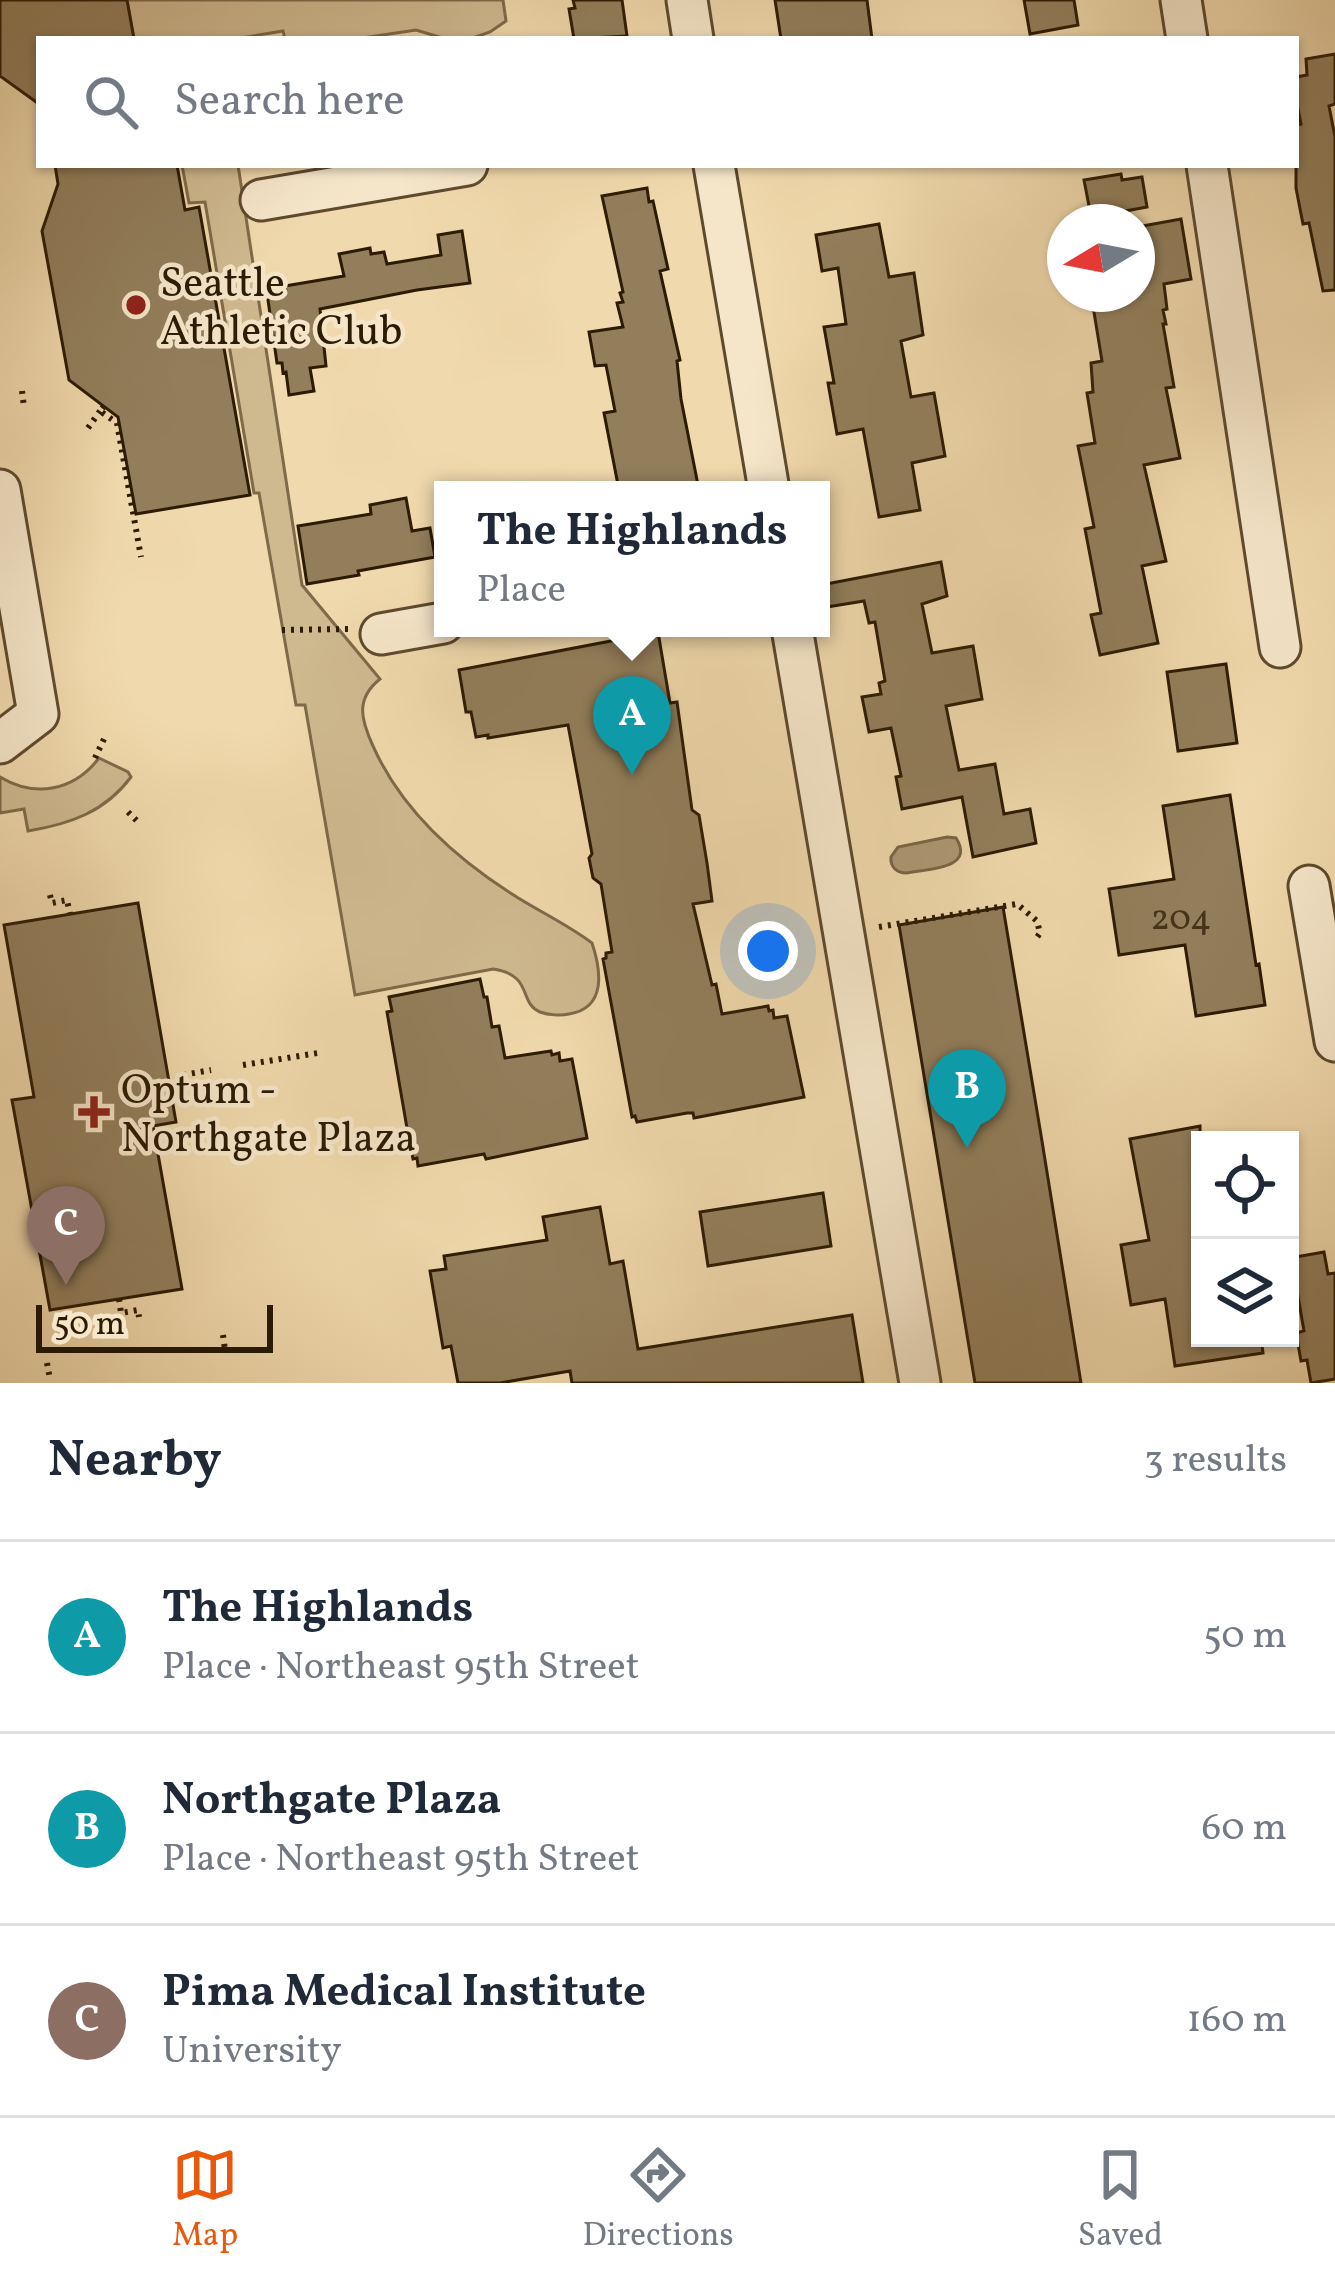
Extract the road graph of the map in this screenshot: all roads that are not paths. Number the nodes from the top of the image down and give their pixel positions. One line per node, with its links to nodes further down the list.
1 (687, 0): 3 (street)
2 (1180, 0): 4 (street)
3 (693, 36)
4 (1186, 36)
5 (449, 168): 8 (street)
6 (715, 168): 9 (street)
7 (1207, 168): 14 (street)
8 (261, 200)
9 (767, 481)
10 (0, 490): 15 (street)
11 (434, 624): 12 (street)
12 (381, 634)
13 (794, 637): 19 (street)
14 (1280, 647)
15 (19, 713): 16 (street)
16 (0, 743)
17 (1309, 886): 18 (street)
18 (1335, 1041)
19 (920, 1383)

